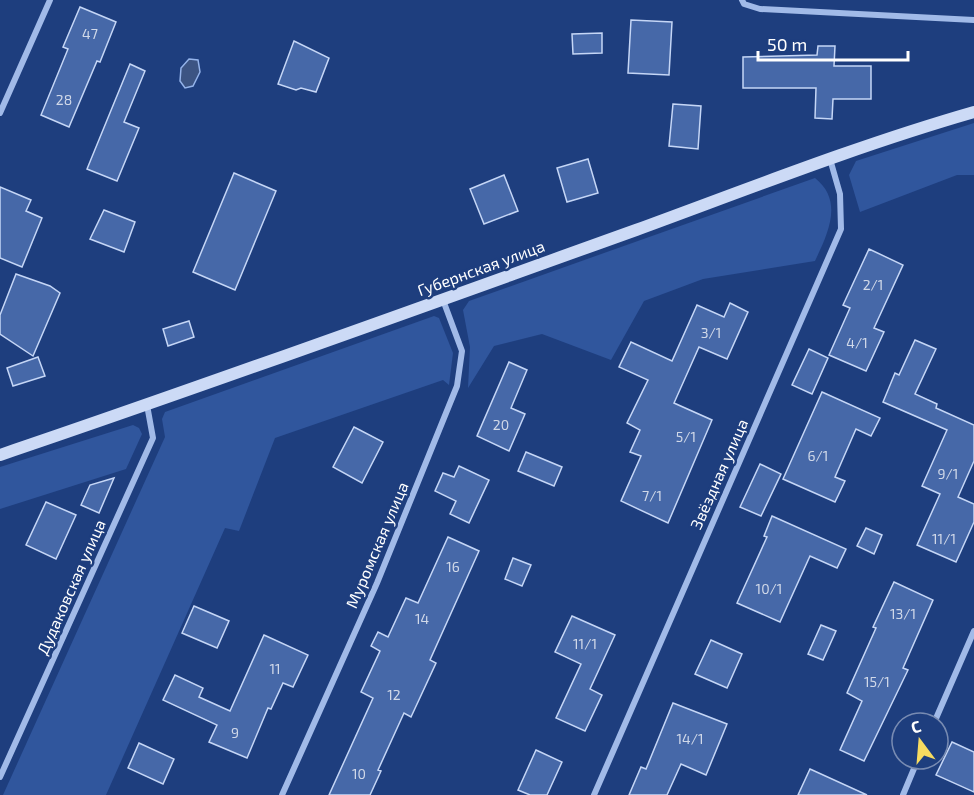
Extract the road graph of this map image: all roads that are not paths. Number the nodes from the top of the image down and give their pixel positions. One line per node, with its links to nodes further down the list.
1 (50, 0): 5 (street)
2 (742, 0): 3 (street)
3 (974, 20)
4 (974, 112): 6 (street, Губернская улица)
5 (0, 113)
6 (830, 159): 7 (street, Губернская улица); 15 (street, Звёздная улица)
7 (443, 299): 8 (street, Губернская улица); 14 (street, Муромская улица)
8 (147, 405): 9 (street, Губернская улица); 13 (street, Дудаковская улица)
9 (0, 455)
10 (974, 631): 11 (street)
11 (939, 711)
12 (913, 771): 16 (street)
13 (0, 777)
14 (282, 795)
15 (594, 795)
16 (903, 795)

